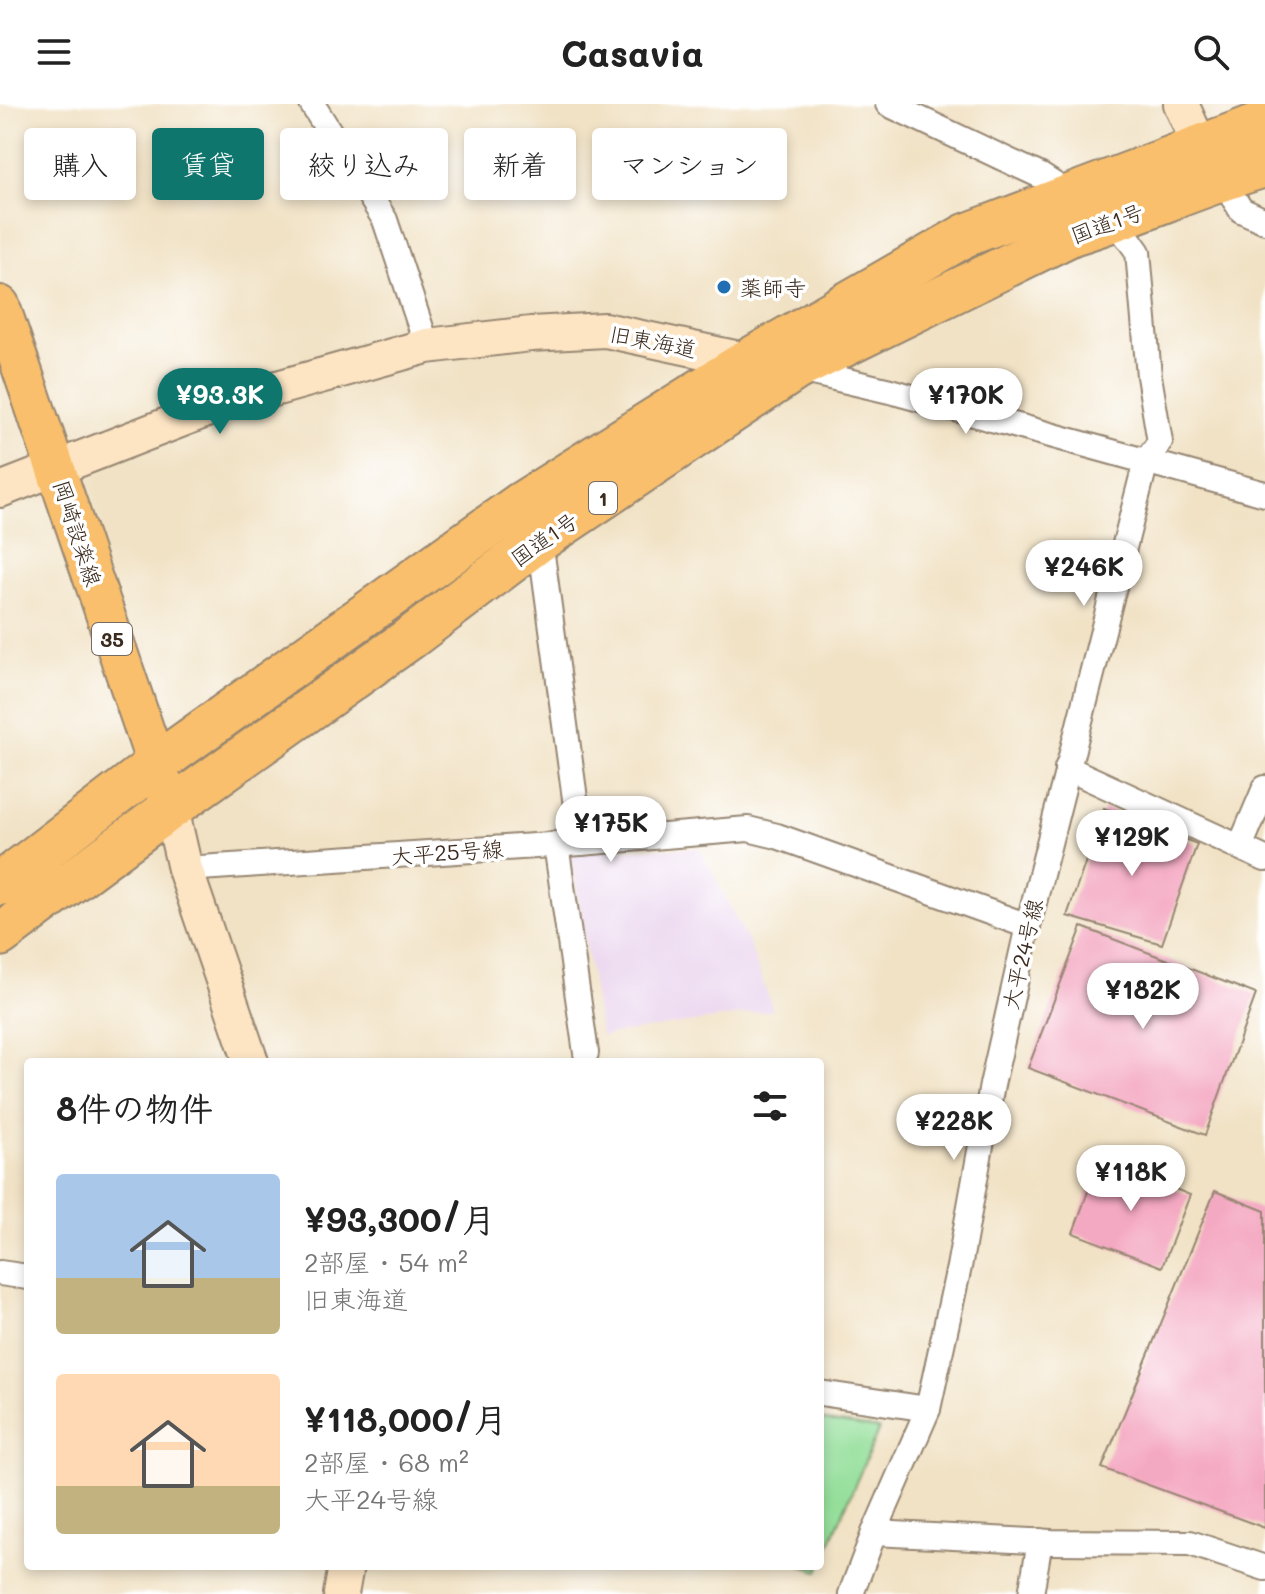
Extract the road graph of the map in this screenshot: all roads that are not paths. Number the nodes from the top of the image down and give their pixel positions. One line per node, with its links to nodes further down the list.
1 (312, 104): 11 (street)
2 (888, 104): 7 (street)
3 (1181, 104): 5 (street)
4 (1265, 122): 5 (highway, 国道1号 / 1)
5 (1211, 162): 6 (highway, 国道1号 / 1); 7 (highway, 国道1号 / 1); 8 (highway, 国道1号 / 1); 9 (street)
6 (1265, 166)
7 (1069, 194): 12 (highway, 国道1号 / 1)
8 (1116, 221): 13 (highway, 国道1号 / 1); 14 (street, 大平24号線)
9 (1265, 221)
10 (0, 305): 15 (main road, 岡崎設楽線 / 35)
11 (427, 346): 12 (street, 旧東海道); 15 (street, 旧東海道)
12 (747, 361): 13 (street, 旧東海道); 19 (highway, 国道1号 / 1)
13 (796, 369): 14 (street, 旧東海道); 18 (highway, 国道1号 / 1)
14 (1146, 461): 17 (street, 旧東海道); 20 (street, 大平24号線)
15 (56, 469): 16 (street, 旧東海道); 19 (main road, 岡崎設楽線 / 35)
16 (0, 490)
17 (1265, 494)
18 (540, 540): 22 (highway, 国道1号 / 1); 23 (street)
19 (155, 765): 22 (main road, 岡崎設楽線 / 35); 28 (highway, 国道1号 / 1)
20 (1067, 768): 25 (street); 29 (street, 大平24号線)
21 (1265, 788): 25 (street)
22 (171, 808): 27 (street); 30 (highway, 国道1号 / 1)
23 (581, 843): 24 (street, 大平25号線); 29 (street, 大平25号線)
24 (556, 844): 27 (street, 大平25号線); 31 (street)
25 (1240, 847): 26 (street)
26 (1265, 859)
27 (185, 869): 32 (street)
28 (0, 884)
29 (1028, 926): 36 (street, 大平24号線)
30 (0, 935)
31 (586, 1053)
32 (250, 1058)
33 (0, 1273): 34 (street)
34 (24, 1276)
35 (824, 1394): 36 (street)
36 (928, 1409): 37 (street, 大平24号線)
37 (874, 1533): 38 (street); 42 (street, 大平24号線)
38 (1040, 1541): 39 (street); 43 (street)
39 (1265, 1568)
40 (345, 1570): 41 (street)
41 (341, 1594)
42 (851, 1594)
43 (1031, 1594)

